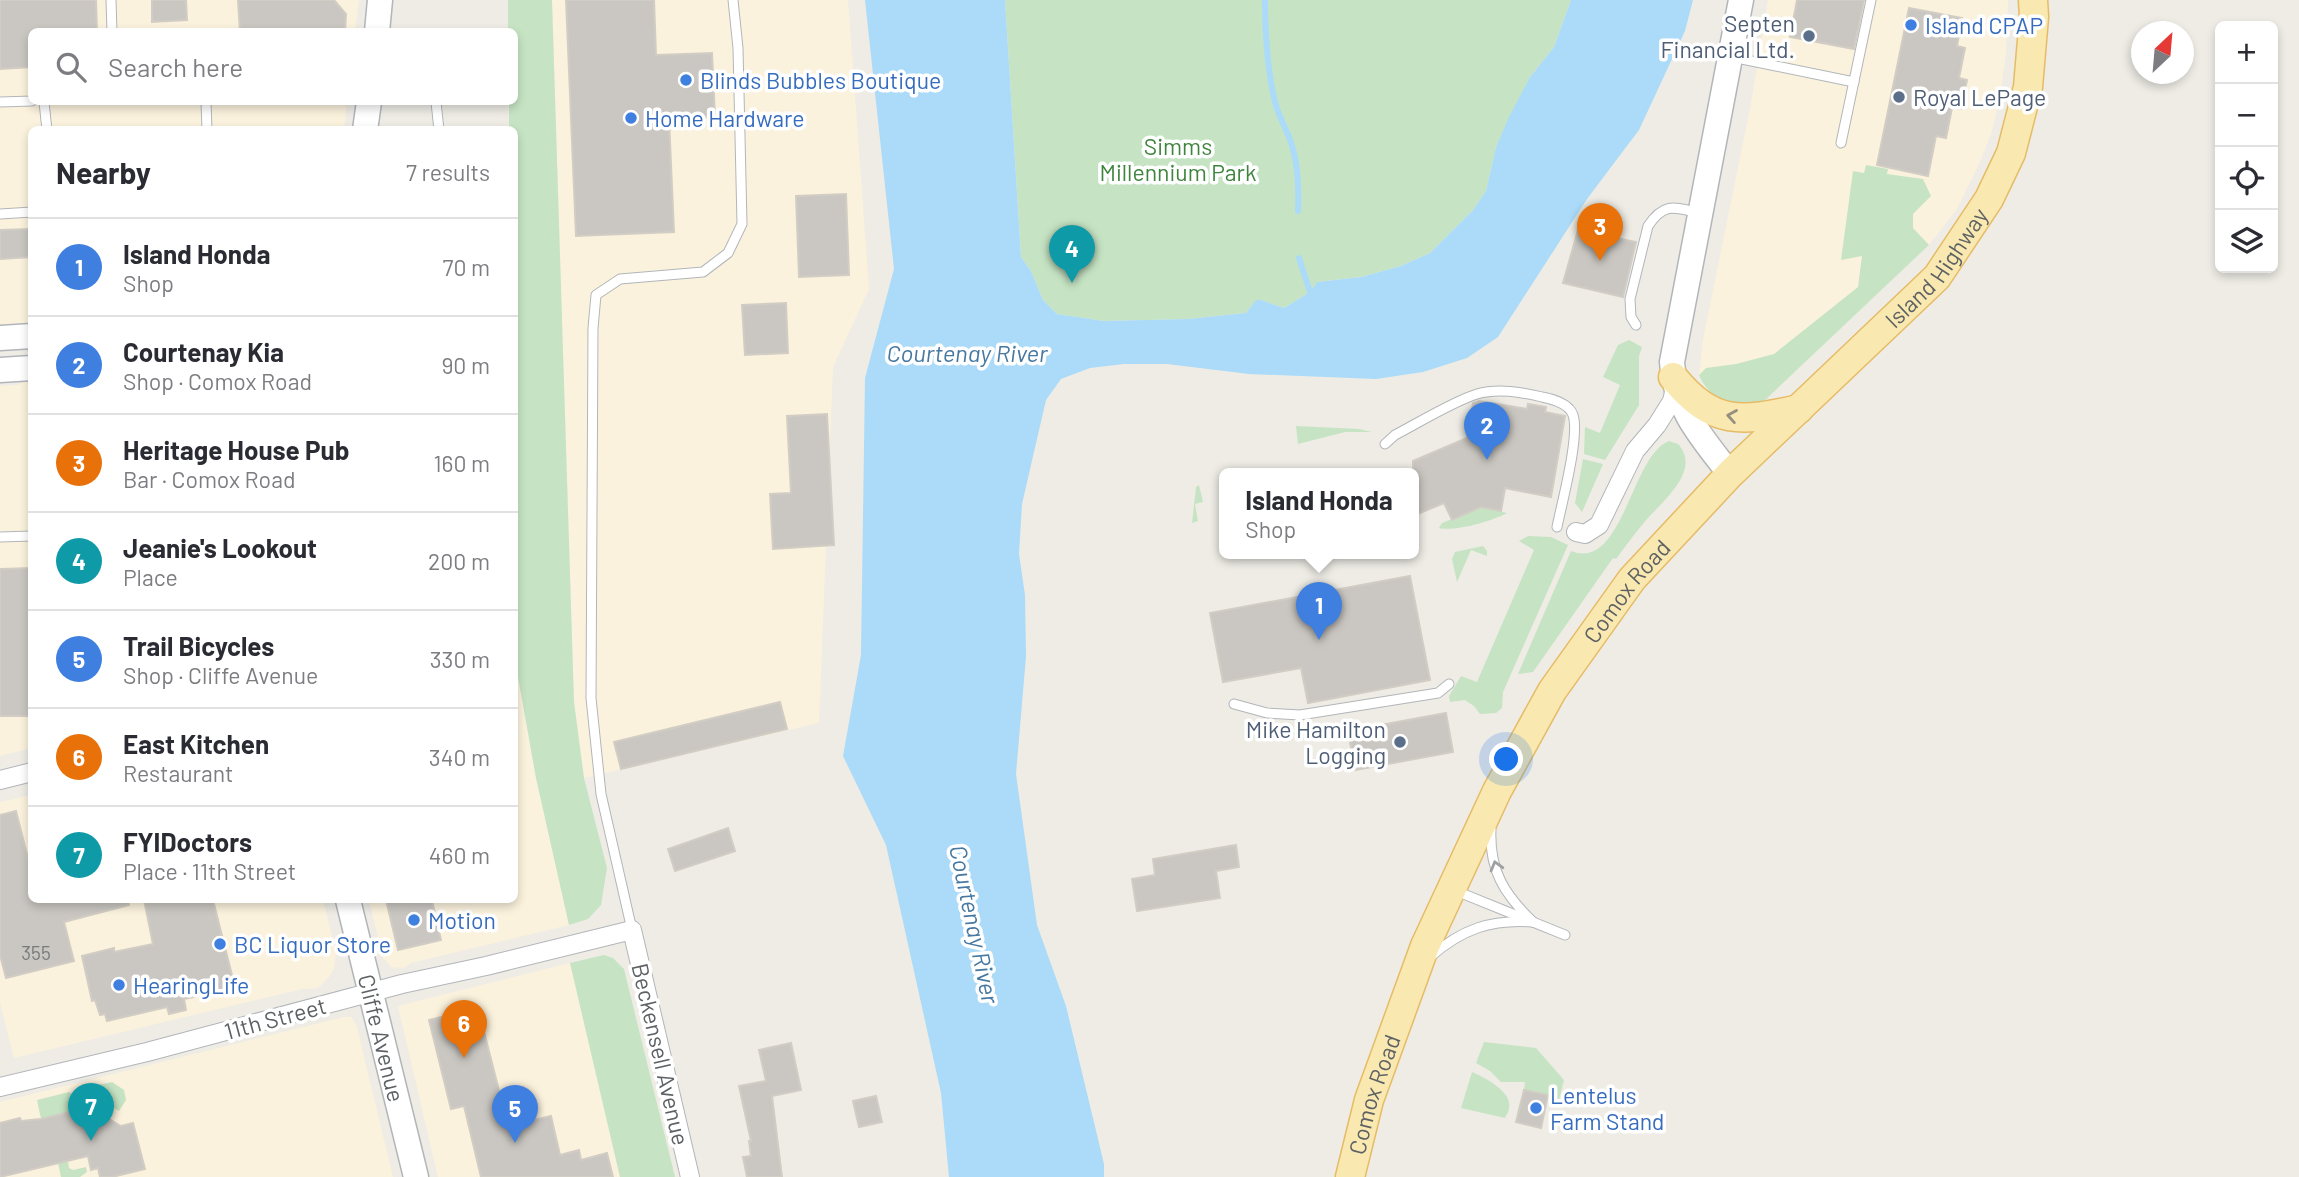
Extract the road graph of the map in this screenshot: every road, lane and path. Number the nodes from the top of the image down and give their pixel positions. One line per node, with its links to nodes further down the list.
1 (111, 0): 7 (lane)
2 (380, 0): 8 (street)
3 (733, 0): 46 (lane)
4 (1741, 0): 9 (street)
5 (1871, 0): 10 (lane)
6 (2032, 0): 31 (main road, Island Highway)
7 (112, 28)
8 (377, 28)
9 (1730, 57): 10 (lane); 23 (street)
10 (1854, 82): 21 (lane)
11 (28, 101): 12 (lane)
12 (0, 102)
13 (44, 105): 17 (lane)
14 (206, 105): 18 (lane)
15 (369, 105): 19 (street)
16 (436, 105): 20 (lane)
17 (47, 126)
18 (207, 126)
19 (366, 126)
20 (439, 126)
21 (1841, 143)
22 (28, 212): 24 (lane)
23 (1700, 213): 25 (lane); 30 (street)
24 (0, 214)
25 (1636, 325)
26 (28, 336): 27 (street)
27 (0, 338)
28 (28, 368): 29 (street)
29 (0, 370)
30 (1674, 382): 31 (main road, one-way to 30); 33 (street); 35 (street)
31 (1798, 409): 33 (main road, Island Highway)
32 (1385, 444): 34 (lane)
33 (1730, 474): 42 (main road, Comox Road)
34 (1557, 527)
35 (1577, 532)
36 (28, 536): 37 (lane)
37 (0, 537)
38 (1449, 684): 39 (lane)
39 (1234, 704)
40 (28, 773): 41 (street)
41 (0, 780)
42 (1503, 781): 43 (main road, Comox Road); 45 (lane, one-way to 42)
43 (1451, 889): 45 (lane); 48 (main road, Comox Road)
44 (349, 903): 49 (street, Cliffe Avenue)
45 (1533, 922): 47 (lane); 48 (lane)
46 (632, 930): 49 (street, 11th Street); 52 (street, Beckensell Avenue)
47 (1565, 935)
48 (1416, 970): 53 (main road, Comox Road)
49 (370, 993): 50 (street, 11th Street); 51 (street, Cliffe Avenue)
50 (0, 1087)
51 (416, 1177)
52 (690, 1177)
53 (1350, 1177)

